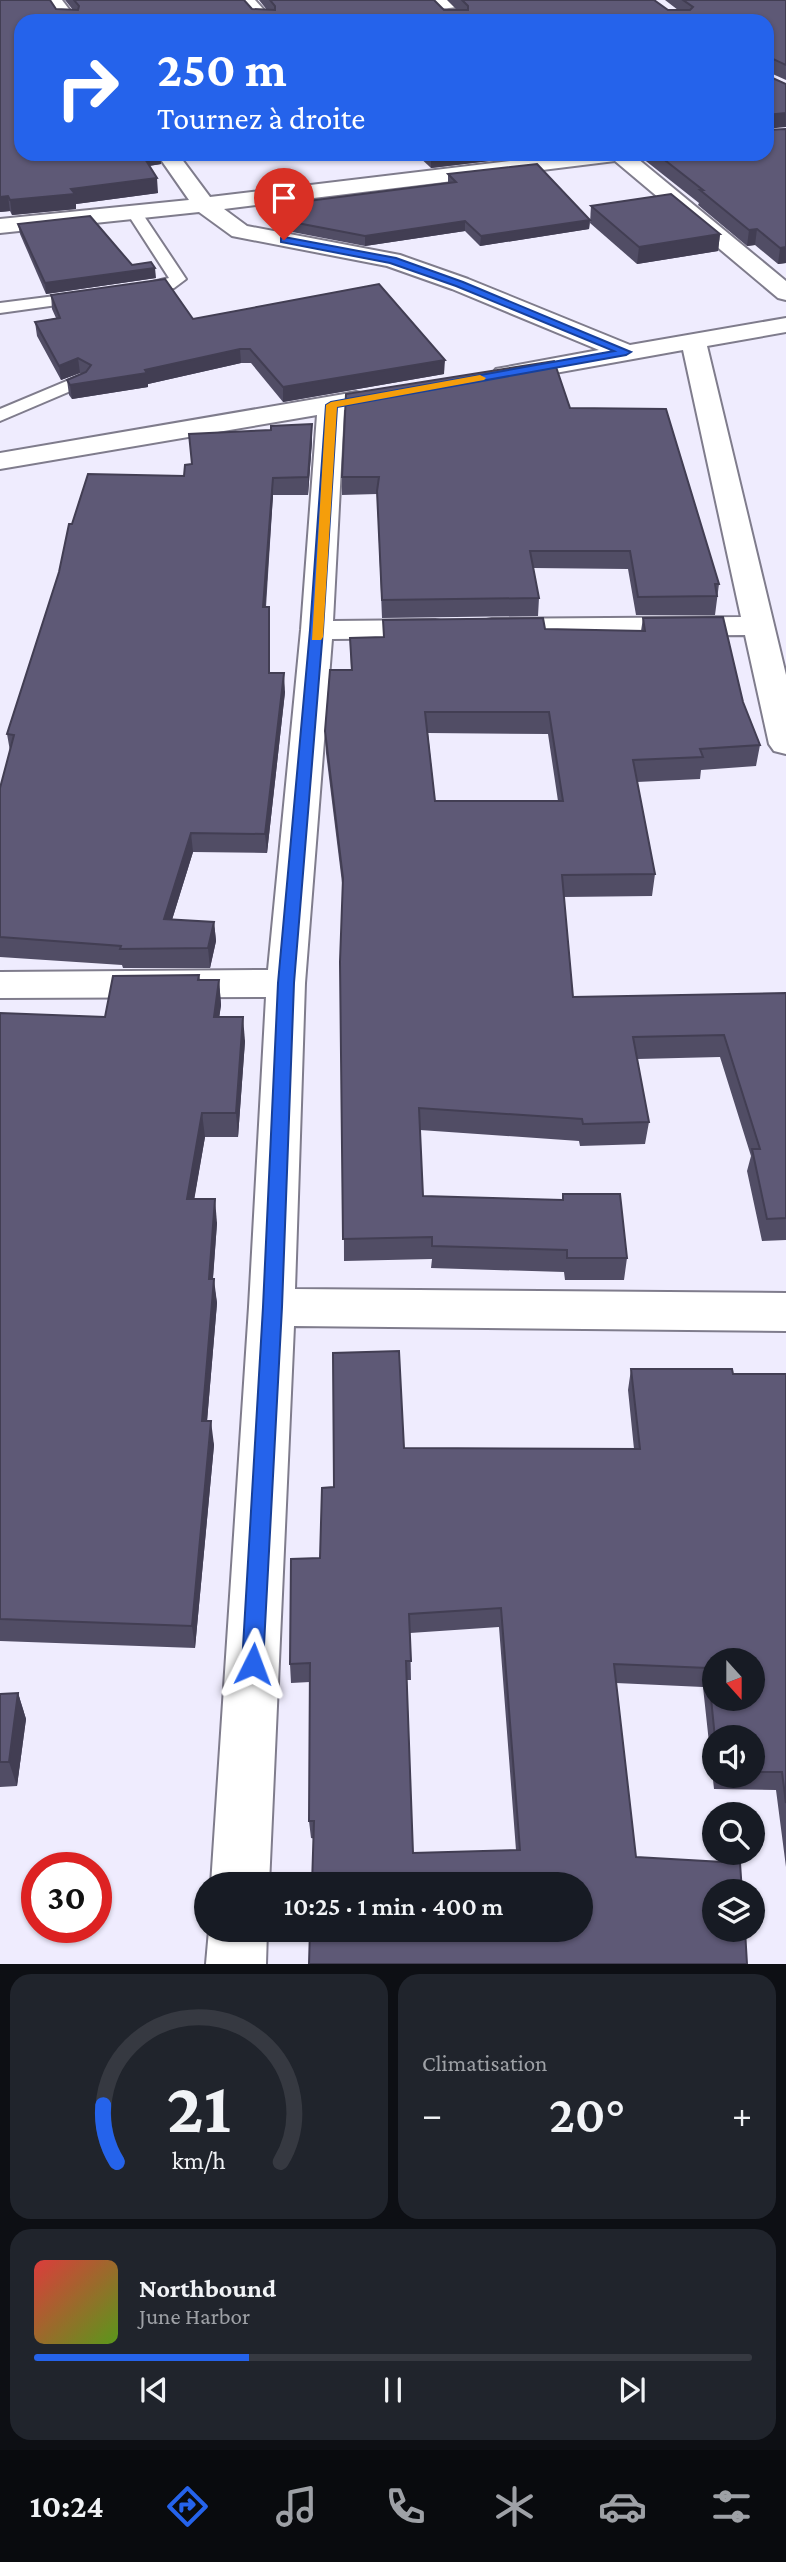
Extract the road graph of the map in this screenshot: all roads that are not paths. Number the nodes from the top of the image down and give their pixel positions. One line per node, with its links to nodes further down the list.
1 (245, 0): 4 (street)
2 (464, 0): 3 (street)
3 (434, 2): 5 (street)
4 (258, 14)
5 (449, 14)
6 (172, 161): 11 (street)
7 (564, 161): 10 (street)
8 (627, 161): 14 (street)
9 (399, 163): 10 (street)
10 (415, 180): 11 (street)
11 (204, 205): 12 (street); 20 (street)
12 (135, 213): 13 (street); 15 (lane)
13 (0, 226)
14 (786, 293)
15 (0, 308)
16 (786, 325): 17 (street)
17 (754, 330): 18 (street); 19 (street)
18 (693, 341): 20 (street); 27 (street)
19 (786, 350)
20 (626, 352): 21 (street)
21 (479, 378)
22 (81, 380): 25 (lane)
23 (385, 395): 24 (street)
24 (331, 405): 26 (street); 28 (street)
25 (0, 416)
26 (0, 461)
27 (759, 626): 28 (street); 29 (street)
28 (317, 630): 30 (street)
29 (786, 744)
30 (286, 983): 31 (street); 32 (street)
31 (0, 985)
32 (272, 1307): 33 (street); 34 (street)
33 (786, 1312)
34 (241, 1872)
35 (237, 1942): 36 (street)
36 (236, 1964)

